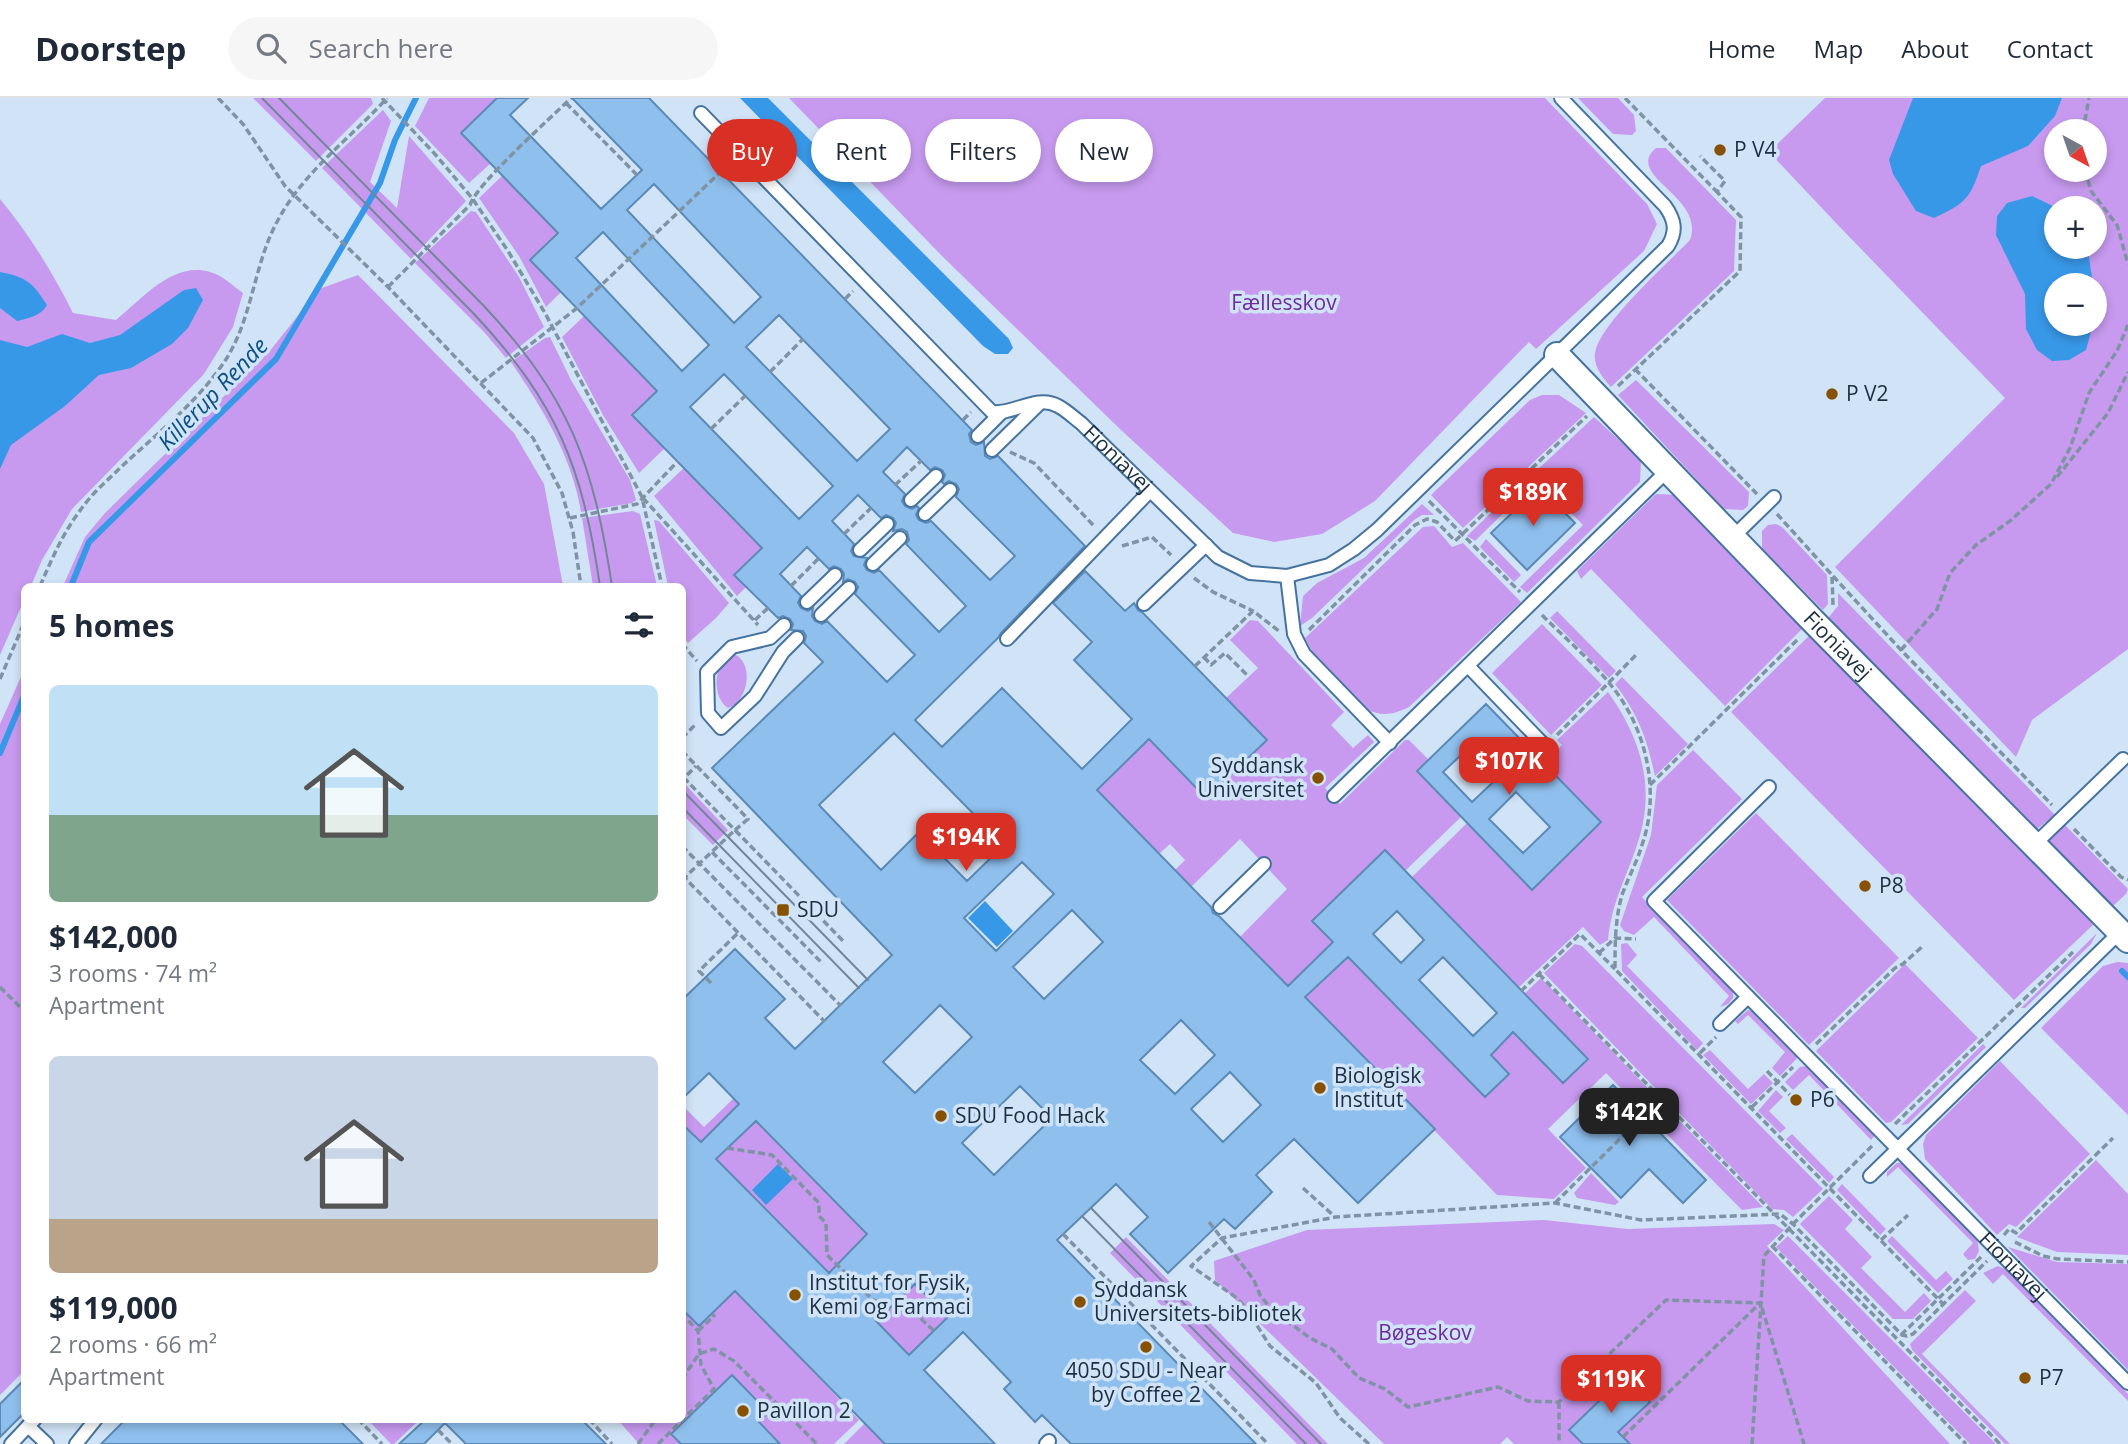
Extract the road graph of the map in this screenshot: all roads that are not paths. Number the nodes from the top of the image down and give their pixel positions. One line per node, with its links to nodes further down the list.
1 (1560, 98): 3 (lane, Fioniavej)
2 (701, 114): 5 (lane)
3 (1557, 355): 8 (street, Fioniavej); 22 (lane, Fioniavej)
4 (1041, 401): 5 (lane); 7 (lane); 11 (lane, Fioniavej)
5 (1001, 413): 6 (lane)
6 (978, 436)
7 (992, 450)
8 (1668, 470): 16 (street, Fioniavej); 30 (lane)
9 (936, 476): 13 (lane)
10 (950, 490): 14 (lane)
11 (1150, 491): 18 (lane, Fioniavej); 29 (lane)
12 (1774, 497): 16 (lane)
13 (911, 500)
14 (925, 514)
15 (887, 524): 19 (lane)
16 (1733, 537): 36 (street, Fioniavej)
17 (900, 538): 20 (lane)
18 (1206, 545): 22 (lane, Fioniavej); 25 (lane)
19 (860, 550)
20 (873, 564)
21 (835, 575): 24 (lane)
22 (1287, 576): 32 (lane)
23 (849, 588): 26 (lane)
24 (807, 602)
25 (1144, 604)
26 (821, 615)
27 (784, 625): 28 (lane)
28 (797, 638)
29 (1007, 639)
30 (1468, 666): 31 (lane); 32 (lane)
31 (1549, 742)
32 (1390, 743): 35 (lane)
33 (2123, 759): 36 (lane)
34 (1769, 788): 40 (lane, Fioniavej)
35 (1334, 796)
36 (2034, 845): 39 (street, Fioniavej)
37 (1264, 864): 38 (lane)
38 (1220, 908)
39 (2124, 936): 42 (lane, Fioniavej)
40 (1748, 997): 41 (lane); 42 (lane, Fioniavej)
41 (1722, 1026)
42 (1898, 1149): 43 (lane); 44 (lane, Fioniavej)
43 (1870, 1176)
44 (2128, 1383)
45 (32, 1423): 47 (lane); 48 (lane)
46 (93, 1423): 49 (lane)
47 (11, 1444)
48 (47, 1444)
49 (76, 1444)

